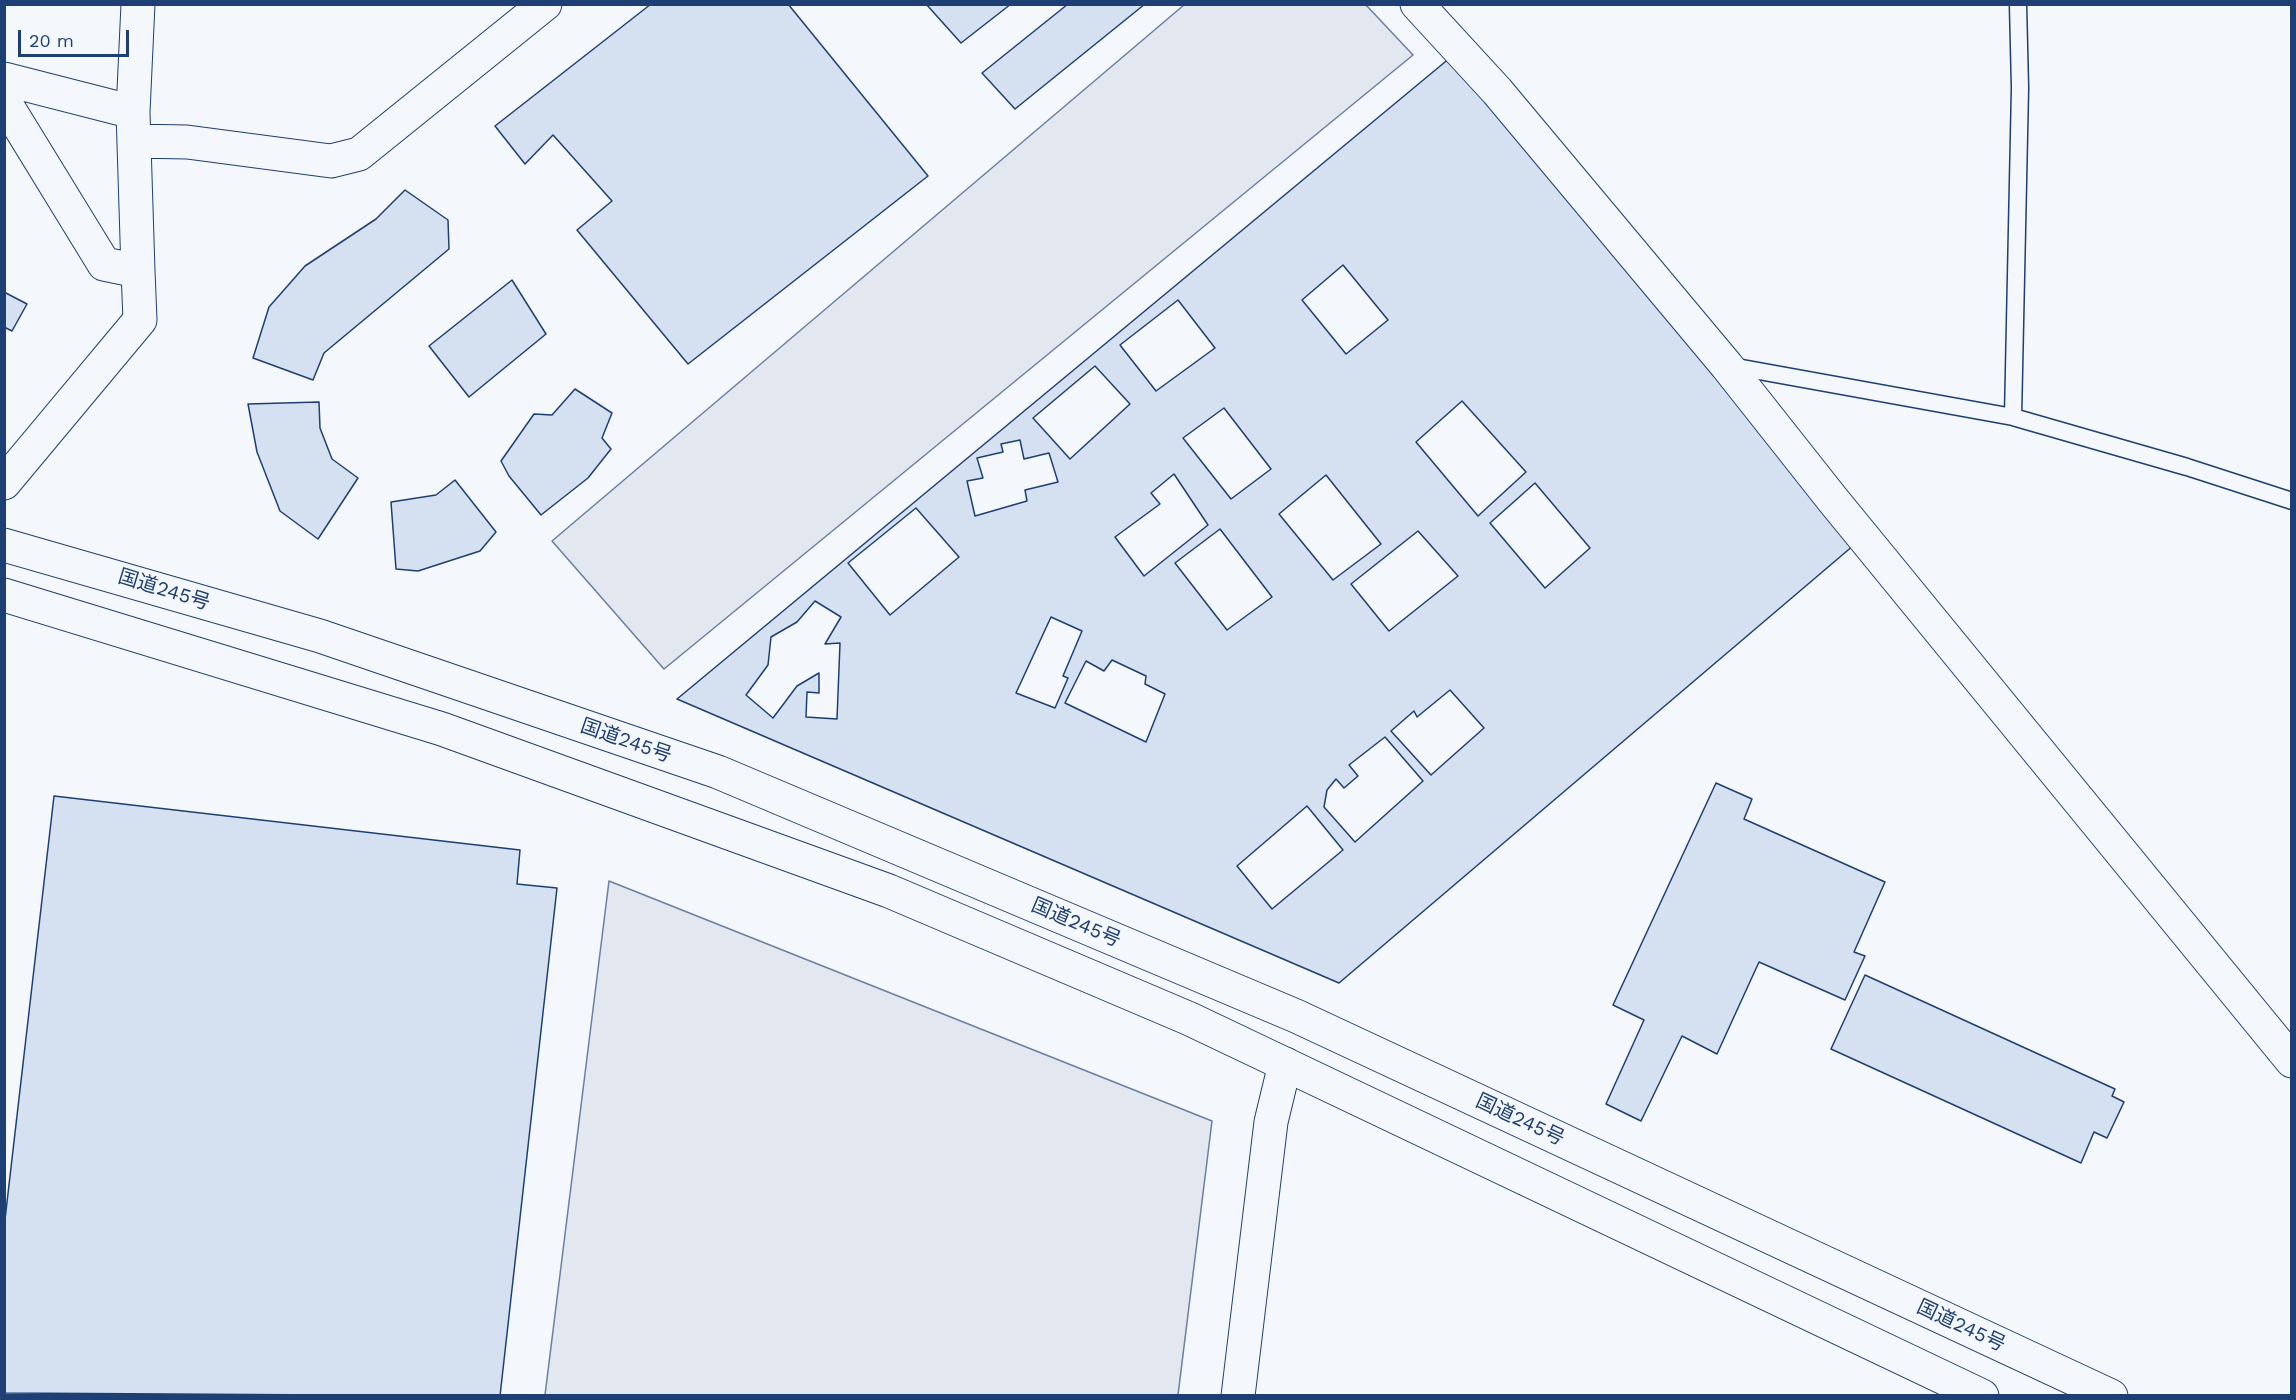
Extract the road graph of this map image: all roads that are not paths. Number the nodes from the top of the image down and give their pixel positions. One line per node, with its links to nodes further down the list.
1 (138, 4): 7 (main road)
2 (545, 4): 7 (main road)
3 (1417, 4): 9 (main road)
4 (2018, 4): 10 (lane)
5 (4, 79): 7 (main road)
6 (4, 101): 8 (main road)
7 (134, 127): 8 (main road)
8 (138, 271): 11 (main road)
9 (1727, 366): 10 (lane); 15 (main road)
10 (2013, 417): 12 (lane)
11 (4, 483)
12 (2292, 501)
13 (4, 545): 19 (main road, 国道245号)
14 (4, 595): 16 (main road)
15 (2292, 1061)
16 (1285, 1064): 17 (main road); 18 (main road)
17 (1238, 1395)
18 (1982, 1395)
19 (2111, 1395)

